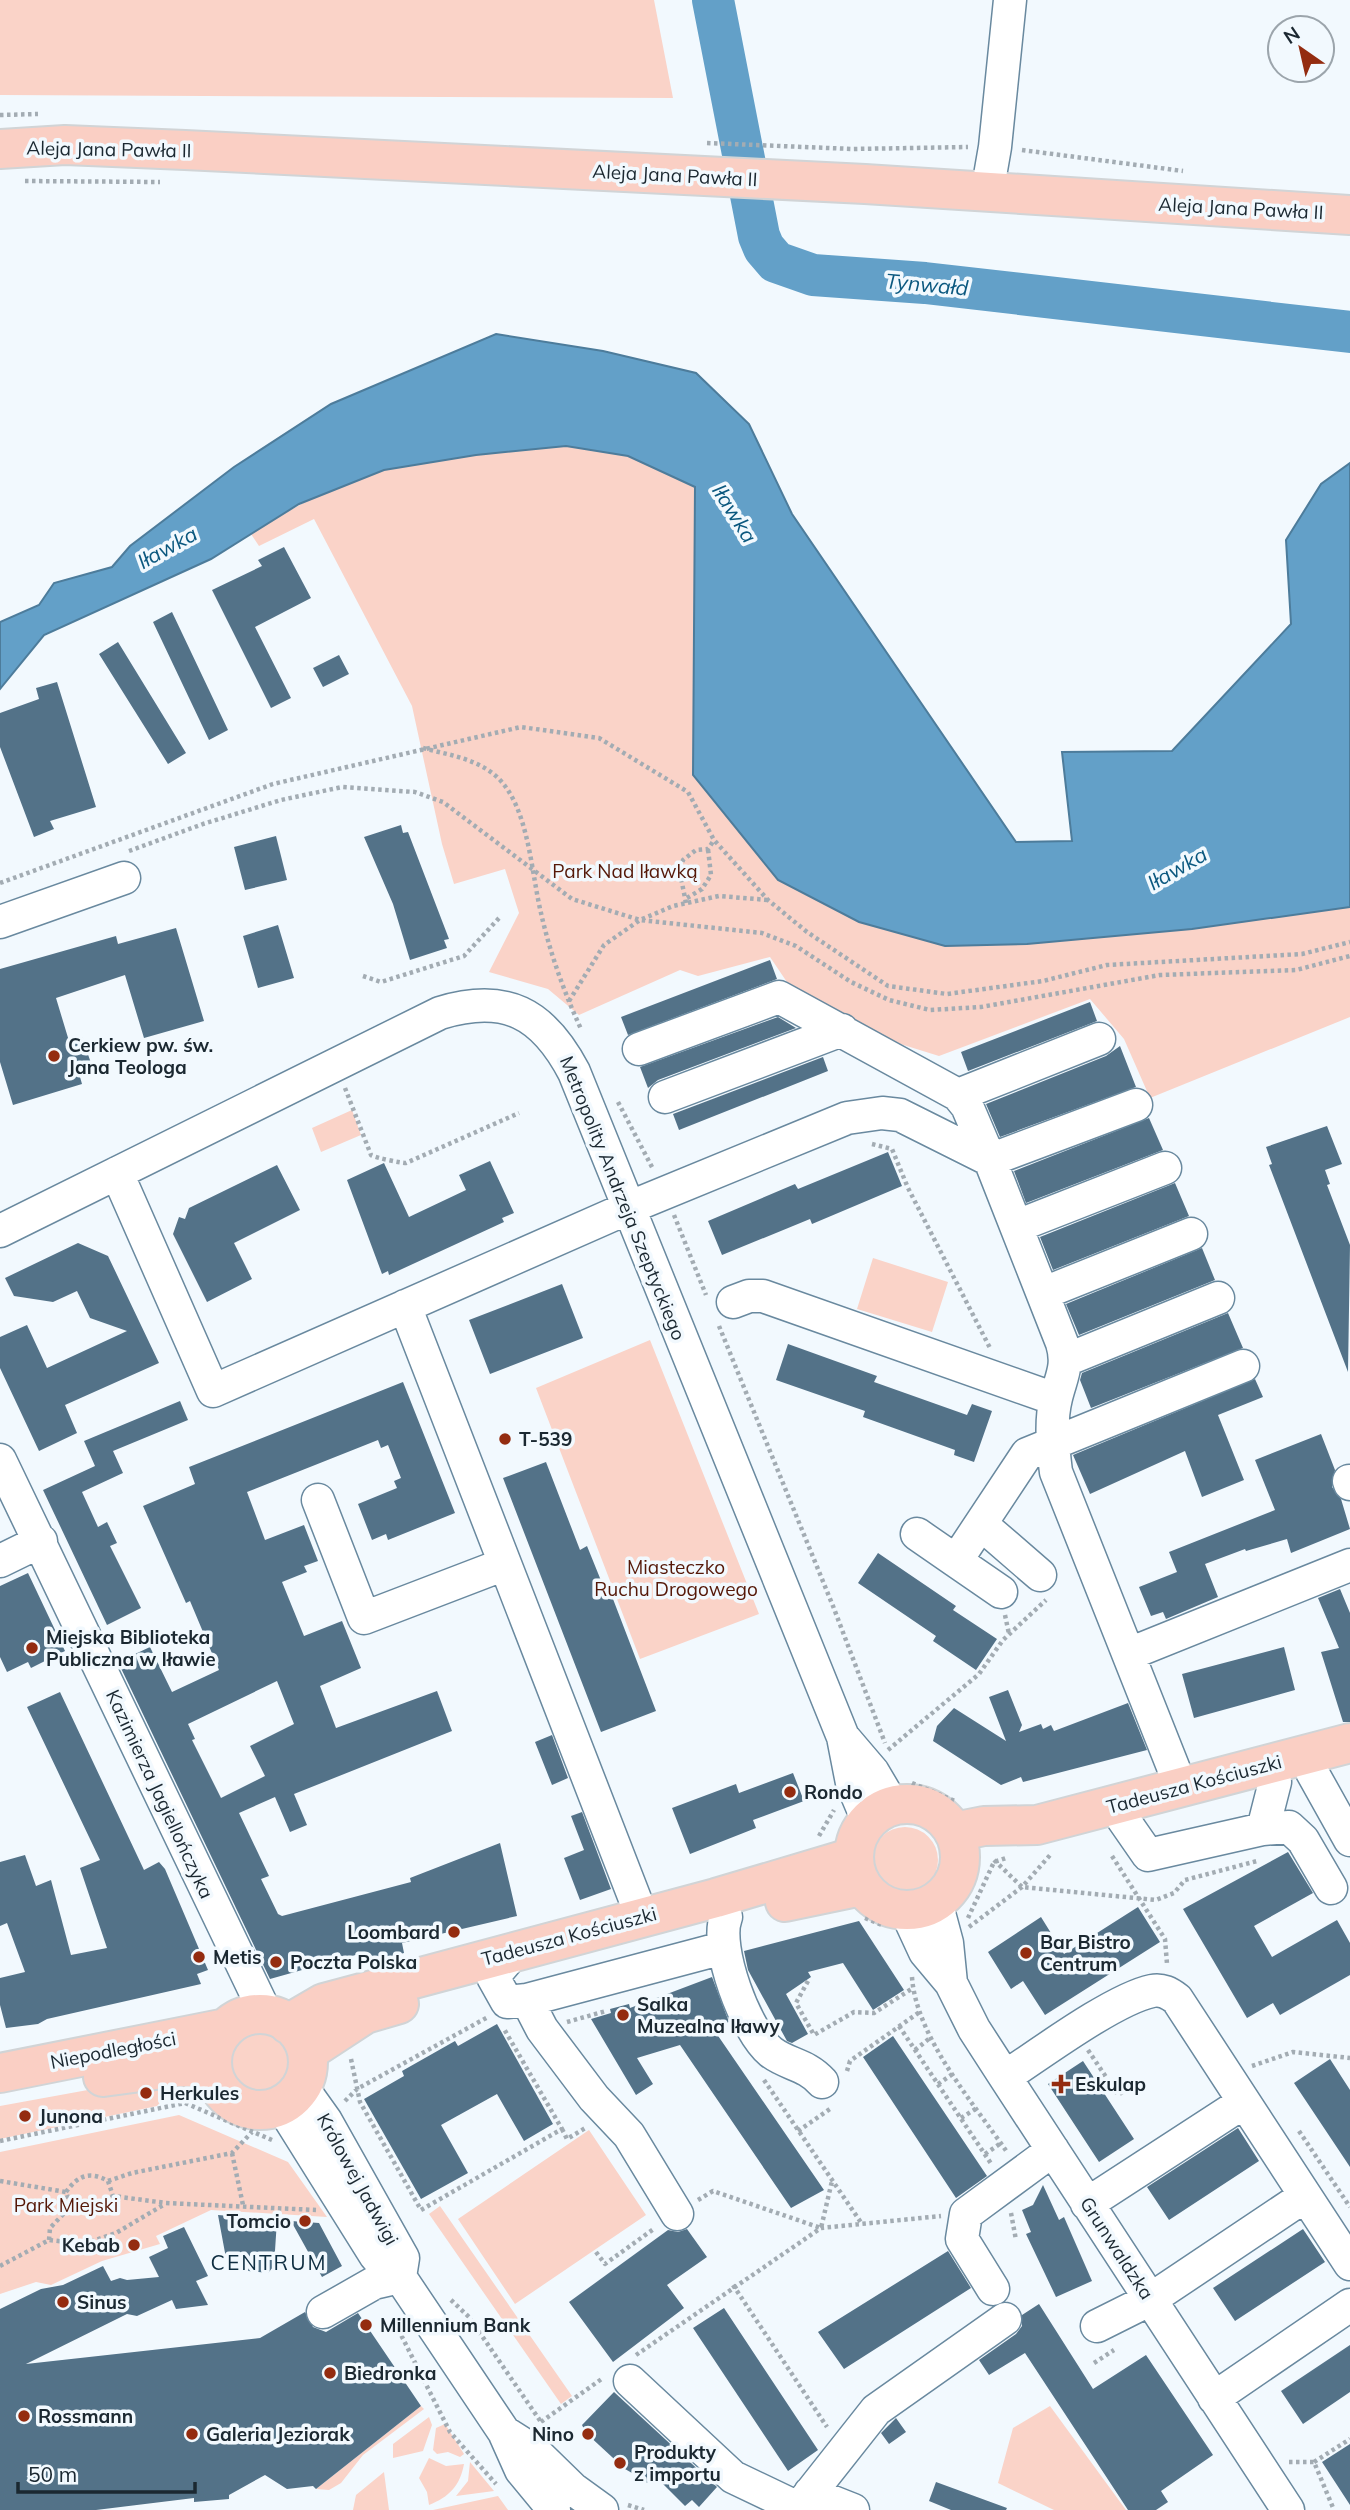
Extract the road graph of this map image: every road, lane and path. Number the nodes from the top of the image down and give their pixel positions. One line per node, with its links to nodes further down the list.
1 (1010, 0): 3 (street)
2 (694, 142): 3 (path)
3 (995, 147): 5 (path); 6 (street)
4 (0, 149): 6 (main road, Aleja Jana Pawła II)
5 (1185, 172)
6 (987, 193): 7 (main road, Aleja Jana Pawła II)
7 (1350, 215)
8 (423, 748): 9 (path); 12 (path); 13 (path)
9 (714, 840): 10 (path); 15 (path)
10 (708, 849): 14 (path); 14 (path)
11 (120, 867): 12 (path); 18 (street)
12 (532, 869): 17 (path); 22 (path)
13 (0, 883)
14 (687, 900): 15 (path); 17 (path)
15 (768, 900): 19 (path)
16 (499, 917): 21 (path)
17 (640, 920): 20 (path); 22 (path)
18 (0, 922)
19 (1350, 942)
20 (1350, 956)
21 (363, 976)
22 (568, 1001): 24 (path)
23 (842, 1030): 26 (street); 28 (street); 30 (street)
24 (585, 1038)
25 (1099, 1039): 28 (street)
26 (639, 1049)
27 (335, 1064): 32 (path); 36 (street, Metropolity Andrzeja Szeptyckiego); 38 (street, Metropolity Andrzeja Szeptyckiego)
28 (958, 1094): 34 (street)
29 (615, 1096): 37 (path)
30 (665, 1097)
31 (1136, 1105): 34 (street)
32 (519, 1113)
33 (844, 1120): 34 (street); 37 (street); 46 (path)
34 (990, 1160): 39 (street)
35 (1165, 1168): 39 (street)
36 (117, 1173): 40 (street, Metropolity Andrzeja Szeptyckiego); 44 (street)
37 (664, 1194): 38 (street); 45 (path)
38 (628, 1208): 44 (street); 68 (street, Metropolity Andrzeja Szeptyckiego)
39 (1017, 1226): 42 (street)
40 (0, 1231)
41 (1191, 1234): 42 (street)
42 (1044, 1293): 47 (street)
43 (1218, 1298): 47 (street)
44 (405, 1306): 58 (street)
45 (720, 1308): 49 (street); 64 (path)
46 (997, 1360)
47 (1066, 1360): 49 (street)
48 (1243, 1366): 50 (street)
49 (1055, 1399): 50 (street)
50 (1053, 1442): 53 (street); 62 (street)
51 (0, 1460): 55 (street, Kazimierza Jagiellończyka)
52 (318, 1500): 58 (street)
53 (981, 1524): 57 (street); 60 (street)
54 (917, 1534): 57 (street)
55 (41, 1541): 56 (street); 92 (street, Kazimierza Jagiellończyka)
56 (0, 1561)
57 (956, 1561): 61 (street)
58 (505, 1563): 77 (street)
59 (1350, 1565): 62 (street)
60 (1044, 1587): 64 (path)
61 (1001, 1592)
62 (1129, 1654): 67 (street)
63 (1350, 1743): 65 (main road, Tadeusza Kościuszki)
64 (888, 1751): 66 (path)
65 (1289, 1759): 67 (main road, Tadeusza Kościuszki); 70 (street); 74 (street)
66 (891, 1763)
67 (1181, 1787): 69 (main road, Tadeusza Kościuszki)
68 (875, 1803): 72 (path); 73 (main road); 73 (path); 75 (main road)
69 (1120, 1803): 70 (street); 71 (main road, Tadeusza Kościuszki)
70 (1263, 1829): 76 (street)
71 (1047, 1836): 73 (main road, Tadeusza Kościuszki); 78 (path)
72 (818, 1837)
73 (966, 1839): 78 (path); 78 (main road)
74 (1350, 1840)
75 (857, 1887): 77 (main road, Tadeusza Kościuszki); 78 (main road); 78 (path); 79 (main road, Tadeusza Kościuszki)
76 (1331, 1888)
77 (642, 1917): 80 (main road, Tadeusza Kościuszki)
78 (931, 1919): 99 (street, Grunwaldzka)
79 (725, 1933): 80 (main road, Tadeusza Kościuszki); 83 (street); 102 (street)
80 (501, 1980): 83 (street); 92 (main road, Tadeusza Kościuszki); 103 (path)
81 (808, 1981): 82 (path)
82 (912, 1988)
83 (527, 2000): 131 (street)
84 (921, 2011): 86 (path)
85 (499, 2021): 110 (path)
86 (899, 2026): 90 (path); 102 (path)
87 (226, 2028): 92 (main road); 95 (main road); 96 (main road, Niepodległości)
88 (930, 2038): 90 (path)
89 (1082, 2040): 101 (path)
90 (915, 2050): 100 (path)
91 (351, 2054): 103 (path)
92 (289, 2056): 95 (main road); 140 (street, Królowej Jadwigi)
93 (1350, 2058): 94 (path)
94 (1249, 2067)
95 (212, 2068): 104 (main road, Niepodległości)
96 (0, 2073)
97 (759, 2073): 111 (path)
98 (954, 2073): 100 (path)
99 (1005, 2077): 106 (street); 116 (street, Grunwaldzka)
100 (938, 2084): 108 (path)
101 (1130, 2087)
102 (835, 2088): 111 (path)
103 (357, 2090): 105 (path); 110 (path)
104 (0, 2096)
105 (348, 2098)
106 (1244, 2102): 125 (street); 127 (street)
107 (977, 2108): 108 (path)
108 (961, 2118): 118 (path)
109 (593, 2123): 110 (path)
110 (562, 2129)
111 (798, 2131): 119 (path)
112 (251, 2132): 113 (path); 115 (path); 117 (path)
113 (0, 2141)
114 (1001, 2143): 118 (path)
115 (283, 2144)
116 (1053, 2150): 123 (street); 127 (street, Grunwaldzka)
117 (232, 2153): 121 (path); 128 (path)
118 (985, 2154): 123 (path)
119 (832, 2180): 133 (path); 134 (path)
120 (0, 2181): 122 (path)
121 (108, 2181): 122 (path); 124 (path)
122 (66, 2192): 129 (path)
123 (1007, 2194): 132 (street); 135 (path)
124 (113, 2196): 126 (path); 129 (path)
125 (1305, 2196): 138 (street); 143 (street)
126 (166, 2203): 128 (path); 136 (path)
127 (1087, 2204): 143 (street, Grunwaldzka)
128 (243, 2205): 130 (path)
129 (71, 2206): 136 (path)
130 (322, 2211)
131 (678, 2213): 134 (path); 137 (path)
132 (966, 2214): 133 (path); 141 (street)
133 (862, 2224): 134 (path)
134 (821, 2228): 150 (path)
135 (1016, 2239)
136 (49, 2240): 139 (path)
137 (596, 2252)
138 (1350, 2264)
139 (0, 2266)
140 (387, 2280): 145 (street); 151 (street, Królowej Jadwigi); 156 (path)
141 (993, 2288)
142 (449, 2299): 152 (path)
143 (1151, 2299): 147 (street); 149 (street, Grunwaldzka)
144 (1350, 2305): 149 (street)
145 (323, 2312)
146 (1005, 2319): 158 (street)
147 (1097, 2326)
148 (630, 2381): 158 (street)
149 (1214, 2398): 159 (street, Grunwaldzka)
150 (830, 2431)
151 (504, 2432): 160 (street, Królowej Jadwigi); 161 (street, Królowej Jadwigi)
152 (547, 2432)
153 (1350, 2438): 155 (path)
154 (1277, 2462): 155 (path)
155 (1314, 2462): 157 (path)
156 (502, 2491)
157 (1327, 2495): 159 (path); 164 (path)
158 (802, 2504): 163 (street)
159 (1302, 2505)
160 (612, 2507): 162 (path)
161 (554, 2510)
162 (644, 2510)
163 (853, 2510)
164 (1334, 2510)

